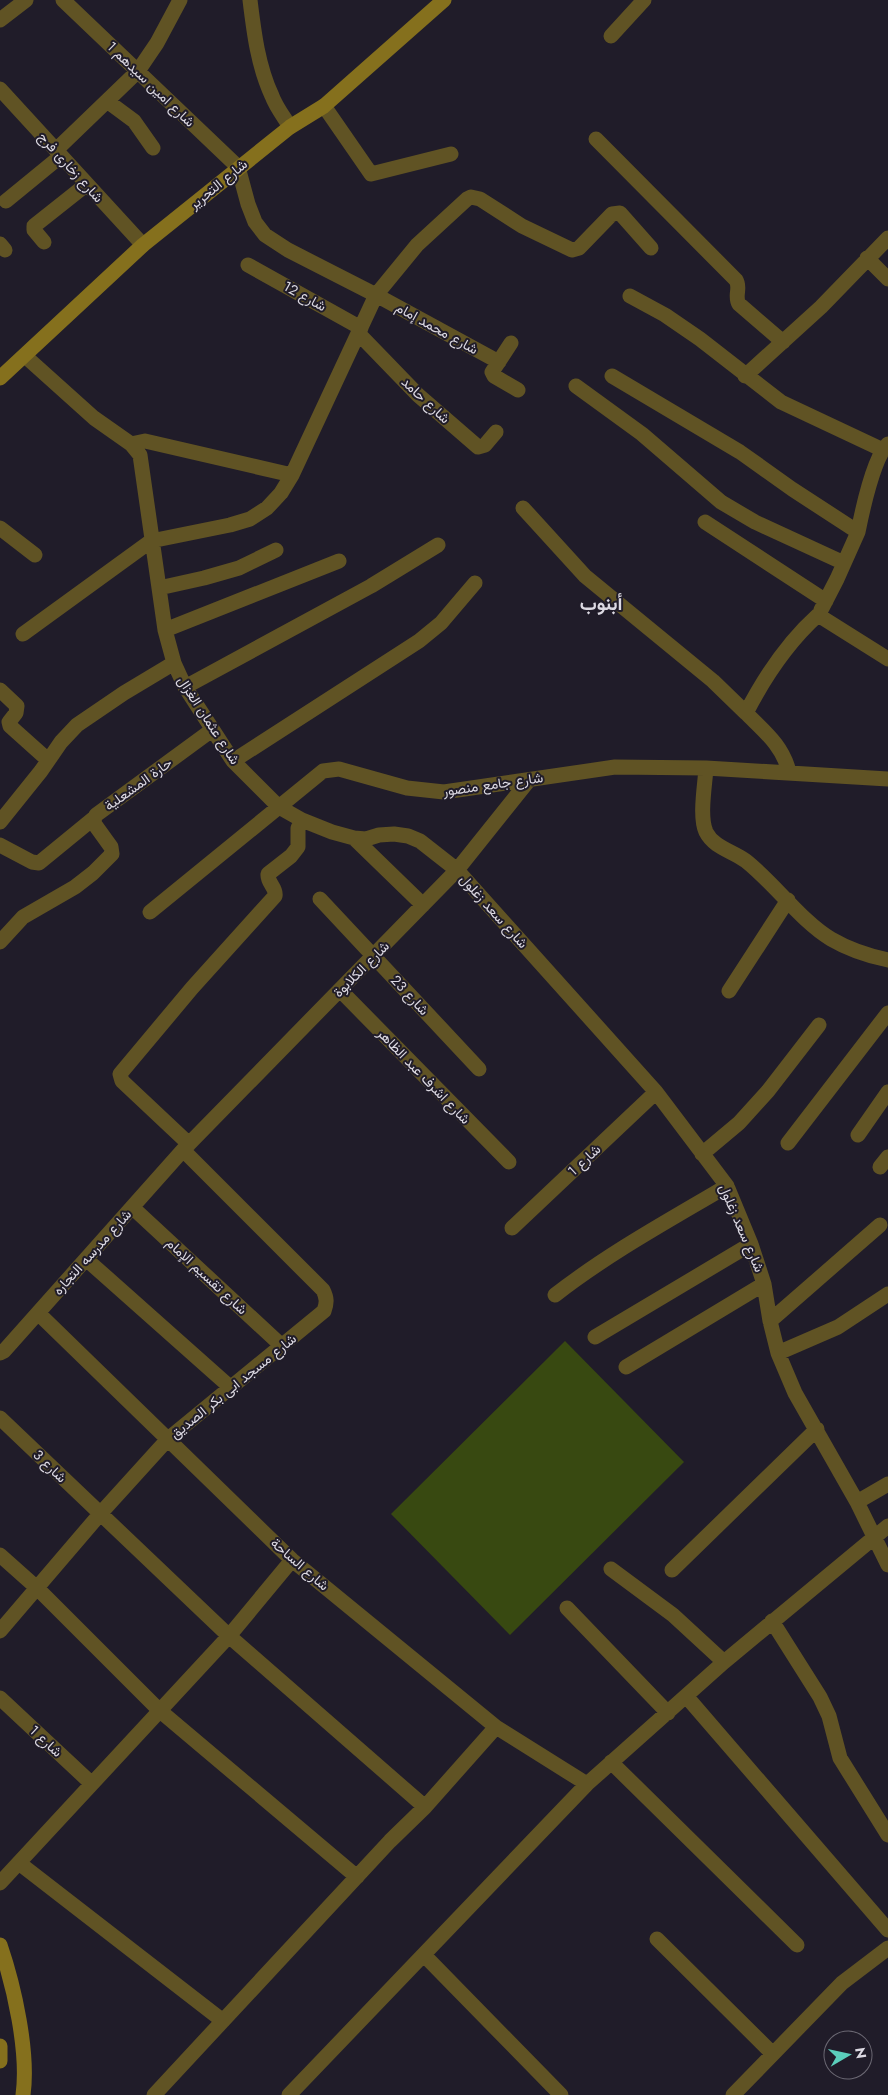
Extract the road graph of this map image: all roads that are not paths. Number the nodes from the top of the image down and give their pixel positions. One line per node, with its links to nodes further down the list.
1 (26, 0): 7 (street)
2 (180, 0): 9 (street)
3 (250, 0): 13 (street)
4 (444, 0): 12 (street, شارع التحرير)
5 (644, 0): 8 (street)
6 (68, 2): 9 (street, شارع امين سيدهم 1)
7 (0, 20)
8 (611, 36)
9 (138, 71): 11 (street); 18 (street, شارع امين سيدهم 1)
10 (0, 89): 16 (street, شارع زخارى فرج)
11 (106, 102): 15 (street); 16 (street)
12 (324, 106): 13 (street, شارع التحرير); 17 (street)
13 (290, 127): 18 (street, شارع التحرير)
14 (596, 139): 31 (street)
15 (153, 148)
16 (59, 153): 19 (street, شارع زخارى فرج); 20 (street)
17 (451, 154)
18 (238, 167): 23 (street, شارع التحرير); 28 (street, شارع محمد إمام)
19 (87, 184): 22 (street); 23 (street, شارع زخارى فرج)
20 (6, 201)
21 (888, 238): 25 (street)
22 (44, 242)
23 (143, 245): 33 (street, شارع التحرير)
24 (651, 248): 28 (street)
25 (867, 258): 27 (street); 31 (street)
26 (248, 265): 30 (street, شارع 12)
27 (888, 279)
28 (376, 295): 30 (street); 34 (street, شارع محمد إمام)
29 (630, 296): 36 (street)
30 (360, 330): 40 (street, شارع حامد); 43 (street)
31 (783, 342): 36 (street)
32 (511, 343): 34 (street)
33 (25, 356): 37 (street, شارع التحرير); 41 (street, شارع عثمان الغزال)
34 (499, 362): 39 (street)
35 (612, 376): 47 (street)
36 (745, 376): 42 (street)
37 (0, 378)
38 (576, 386): 53 (street)
39 (518, 390)
40 (496, 432)
41 (131, 444): 43 (street); 48 (street, شارع عثمان الغزال)
42 (886, 447): 47 (street)
43 (292, 475): 48 (street)
44 (523, 508): 64 (street)
45 (705, 522): 56 (street)
46 (0, 528): 51 (street)
47 (858, 532): 53 (street)
48 (151, 541): 55 (street, شارع عثمان الغزال); 59 (street)
49 (438, 545): 62 (street)
50 (276, 550): 55 (street)
51 (35, 555)
52 (339, 561): 58 (street)
53 (844, 563): 56 (street)
54 (475, 583): 67 (street)
55 (159, 588): 58 (street, شارع عثمان الغزال)
56 (826, 601): 57 (street)
57 (818, 615): 60 (street); 64 (street)
58 (165, 630): 61 (street, شارع عثمان الغزال)
59 (23, 634)
60 (888, 659)
61 (174, 664): 62 (street, شارع عثمان الغزال); 66 (street)
62 (185, 687): 65 (street, شارع عثمان الغزال)
63 (0, 690): 66 (street)
64 (746, 713): 69 (street)
65 (212, 730): 67 (street, شارع عثمان الغزال); 73 (street, حارة المشعلية)
66 (48, 760): 75 (street)
67 (233, 761): 72 (street, شارع عثمان الغزال)
68 (706, 768): 69 (street, شارع جامع منصور); 71 (street, شارع جامع منصور); 80 (street)
69 (789, 772): 70 (street, شارع جامع منصور)
70 (888, 779)
71 (528, 780): 72 (street, شارع جامع منصور); 78 (street, شارع الكلابوة)
72 (278, 807): 74 (street, شارع عثمان الغزال); 82 (street, شارع جامع منصور)
73 (94, 818): 77 (street); 83 (street, حارة المشعلية)
74 (302, 820): 76 (street, شارع عثمان الغزال); 95 (street)
75 (0, 822)
76 (354, 838): 78 (street, شارع عثمان الغزال); 81 (street)
77 (0, 845)
78 (458, 870): 81 (street, شارع الكلابوة); 91 (street, شارع سعد زغلول)
79 (320, 899): 84 (street, شارع 23)
80 (788, 900): 85 (street); 87 (street)
81 (424, 905): 84 (street, شارع الكلابوة)
82 (150, 912)
83 (1, 940)
84 (374, 956): 86 (street, شارع الكلابوة); 90 (street, شارع 23)
85 (888, 960)
86 (340, 990): 95 (street, شارع الكلابوة); 97 (street, شارع اشرف عبد الظاهر)
87 (729, 991)
88 (888, 1013): 94 (street)
89 (820, 1025): 96 (street)
90 (479, 1069)
91 (656, 1092): 96 (street, شارع سعد زغلول); 101 (street, شارع 1)
92 (888, 1092): 93 (street)
93 (858, 1135)
94 (788, 1143)
95 (186, 1147): 99 (street, شارع مدرسه التجاره); 110 (street, شارع مسجد ابى بكر الصديق)
96 (702, 1154): 98 (street, شارع سعد زغلول)
97 (509, 1162)
98 (727, 1186): 102 (street, شارع سعد زغلول); 106 (street)
99 (132, 1207): 103 (street, شارع مدرسه التجاره); 110 (street, شارع تقسيم الإمام)
100 (880, 1225): 108 (street)
101 (512, 1228)
102 (751, 1244): 104 (street, شارع سعد زغلول); 109 (street)
103 (86, 1259): 107 (street, شارع مدرسه التجاره); 114 (street)
104 (764, 1284): 108 (street, شارع سعد زغلول); 113 (street)
105 (888, 1294): 112 (street)
106 (555, 1295)
107 (38, 1313): 111 (street, شارع مدرسه التجاره); 117 (street, شارع الساحة)
108 (770, 1321): 112 (street, شارع سعد زغلول)
109 (595, 1336)
110 (282, 1346): 114 (street, شارع مسجد ابى بكر الصديق)
111 (0, 1353)
112 (778, 1353): 116 (street, شارع سعد زغلول)
113 (626, 1366)
114 (230, 1387): 117 (street, شارع مسجد ابى بكر الصديق)
115 (0, 1418): 120 (street, شارع 3)
116 (817, 1429): 119 (street, شارع سعد زغلول); 127 (street)
117 (168, 1439): 120 (street, شارع مسجد ابى بكر الصديق); 124 (street, شارع الساحة)
118 (888, 1484): 119 (street)
119 (857, 1502): 122 (street, شارع سعد زغلول)
120 (100, 1514): 128 (street, شارع مسجد ابى بكر الصديق); 132 (street, شارع 3)
121 (888, 1526): 122 (street)
122 (875, 1538): 125 (street, شارع سعد زغلول); 130 (street)
123 (0, 1555): 128 (street)
124 (292, 1560): 132 (street); 138 (street, شارع الساحة)
125 (888, 1565)
126 (611, 1569): 133 (street)
127 (672, 1570)
128 (37, 1588): 131 (street, شارع مسجد ابى بكر الصديق); 136 (street)
129 (567, 1608): 137 (street)
130 (772, 1621): 133 (street); 143 (street)
131 (0, 1631)
132 (229, 1636): 136 (street); 142 (street, شارع 3)
133 (724, 1662): 134 (street)
134 (686, 1696): 137 (street); 147 (street)
135 (0, 1698): 140 (street, شارع 1)
136 (158, 1710): 140 (street); 145 (street)
137 (668, 1712): 139 (street)
138 (496, 1727): 141 (street, شارع الساحة); 142 (street)
139 (611, 1762): 141 (street); 150 (street)
140 (92, 1784): 144 (street)
141 (586, 1784): 152 (street)
142 (425, 1807): 145 (street)
143 (888, 1836)
144 (19, 1864): 146 (street); 153 (street)
145 (357, 1877): 153 (street)
146 (0, 1883)
147 (888, 1930)
148 (657, 1939): 155 (street)
149 (0, 1945): 157 (street)
150 (797, 1945)
151 (888, 1948): 155 (street)
152 (424, 1955): 159 (street); 160 (street)
153 (223, 2021): 158 (street)
154 (0, 2046): 156 (street)
155 (772, 2053): 161 (street)
156 (0, 2061)
157 (27, 2092)
158 (154, 2095)
159 (289, 2095)
160 (561, 2095)
161 (733, 2095)

